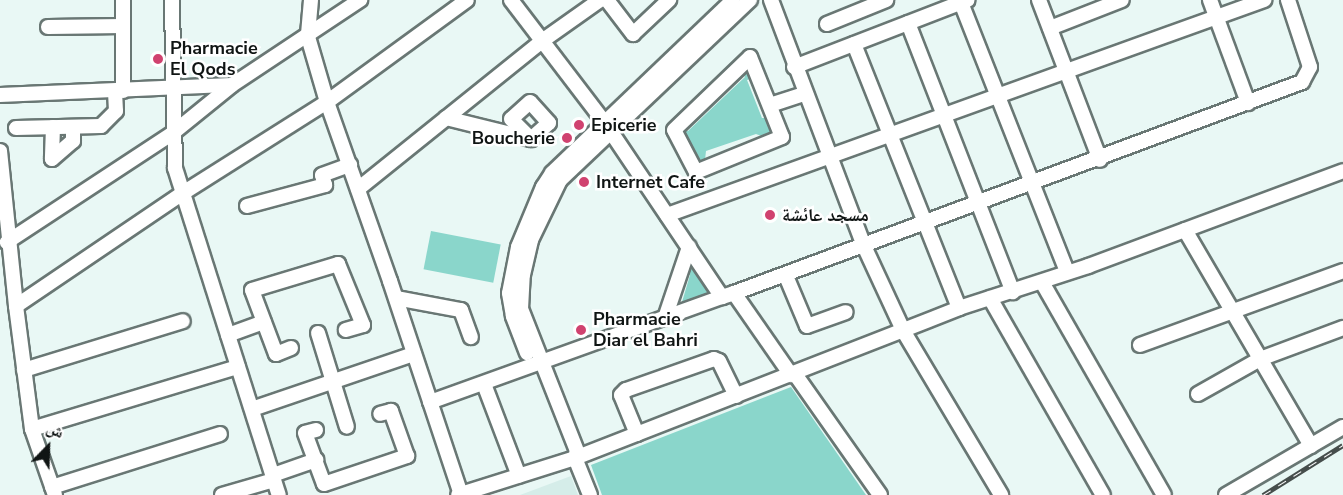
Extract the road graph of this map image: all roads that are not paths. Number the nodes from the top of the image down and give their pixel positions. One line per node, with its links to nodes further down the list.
1 (123, 0): 24 (street)
2 (172, 0): 33 (street)
3 (311, 0): 27 (street)
4 (360, 0): 27 (street)
5 (467, 0): 38 (street)
6 (511, 0): 28 (street)
7 (600, 0): 20 (street)
8 (607, 0): 9 (street)
9 (669, 0)
10 (733, 0): 46 (street)
11 (750, 0): 46 (street)
12 (771, 0): 30 (street)
13 (886, 0): 23 (street)
14 (1039, 0): 26 (street)
15 (1122, 0): 26 (street)
16 (1210, 0): 21 (street)
17 (1264, 0): 21 (street)
18 (1288, 0): 39 (street)
19 (963, 1): 22 (street); 37 (street)
20 (581, 5): 28 (street)
21 (1217, 16): 31 (street); 39 (street)
22 (908, 23): 29 (street); 41 (street)
23 (827, 24)
24 (123, 26): 25 (street); 34 (street)
25 (48, 27)
26 (1050, 28): 31 (street)
27 (308, 38): 32 (street); 38 (street)
28 (542, 40): 42 (street); 46 (street)
29 (854, 44): 30 (street); 48 (street)
30 (794, 67): 35 (street)
31 (1064, 72): 37 (street); 52 (street)
32 (232, 86): 33 (street); 47 (street)
33 (172, 90): 34 (street); 47 (street)
34 (119, 91): 36 (street); 43 (street)
35 (804, 94): 40 (street); 51 (street)
36 (0, 95)
37 (995, 97): 41 (street); 55 (street)
38 (327, 102): 53 (street); 57 (street)
39 (1248, 103): 52 (street)
40 (770, 105): 40 (street)
41 (943, 116): 48 (street); 58 (street)
42 (446, 118): 49 (street); 56 (street)
43 (72, 127): 45 (street); 45 (street)
44 (16, 128): 45 (street)
45 (52, 128)
46 (608, 128): 60 (street); 91 (street)
47 (173, 133): 57 (street); 63 (street)
48 (891, 135): 51 (street); 61 (street)
49 (531, 139)
50 (0, 151): 63 (street)
51 (828, 158): 60 (street); 64 (street)
52 (1100, 160): 55 (street)
53 (350, 165): 56 (street); 59 (street)
54 (1343, 171): 62 (street)
55 (1032, 183): 58 (street); 67 (street)
56 (358, 189): 72 (street)
57 (183, 193): 74 (street); 85 (street)
58 (978, 204): 61 (street); 70 (street)
59 (247, 206)
60 (667, 215): 65 (street)
61 (926, 224): 64 (street); 75 (street)
62 (1185, 230): 67 (street); 76 (street)
63 (7, 242): 74 (street)
64 (864, 246): 68 (street); 83 (street)
65 (689, 247): 71 (street); 78 (street)
66 (1343, 271): 76 (street)
67 (1067, 272): 69 (street)
68 (786, 276): 71 (street); 77 (street)
69 (1042, 282): 70 (street); 121 (street)
70 (1013, 292): 73 (street)
71 (728, 295): 78 (street); 94 (street)
72 (396, 298): 86 (street); 89 (street)
73 (990, 298): 75 (street); 120 (street)
74 (16, 306): 93 (street)
75 (959, 308): 83 (street)
76 (1234, 311): 87 (street); 90 (street)
77 (846, 312)
78 (665, 318): 91 (street)
79 (183, 321): 93 (street)
80 (264, 322): 82 (street); 85 (street); 88 (street)
81 (1343, 328): 90 (street)
82 (346, 330)
83 (904, 332): 94 (street); 119 (street)
84 (318, 333): 95 (street)
85 (228, 335): 92 (street)
86 (471, 337)
87 (1140, 345)
88 (291, 348)
89 (414, 354): 95 (street); 99 (street)
90 (1260, 359): 97 (street); 108 (street)
91 (537, 366): 96 (street); 109 (street)
92 (238, 367): 100 (street); 104 (street)
93 (24, 370): 104 (street)
94 (793, 374): 98 (street); 118 (street)
95 (333, 382): 100 (street); 102 (street)
96 (484, 384): 99 (street); 111 (street)
97 (1198, 394)
98 (736, 396): 107 (street); 107 (street)
99 (430, 402): 114 (street)
100 (252, 409): 112 (street)
101 (380, 414): 110 (street)
102 (347, 427)
103 (1343, 427): 108 (street)
104 (32, 429): 113 (street)
105 (316, 430): 110 (street)
106 (220, 434): 113 (street)
107 (637, 434): 109 (street)
108 (1311, 446): 122 (street)
109 (575, 458): 111 (street); 117 (street)
110 (316, 460): 112 (street)
111 (519, 476): 114 (street)
112 (273, 477): 115 (street); 116 (street)
113 (54, 491)
114 (459, 494)
115 (222, 495)
116 (279, 495)
117 (590, 495)
118 (880, 495)
119 (1000, 495)
120 (1103, 495)
121 (1164, 495)
122 (1226, 495)

